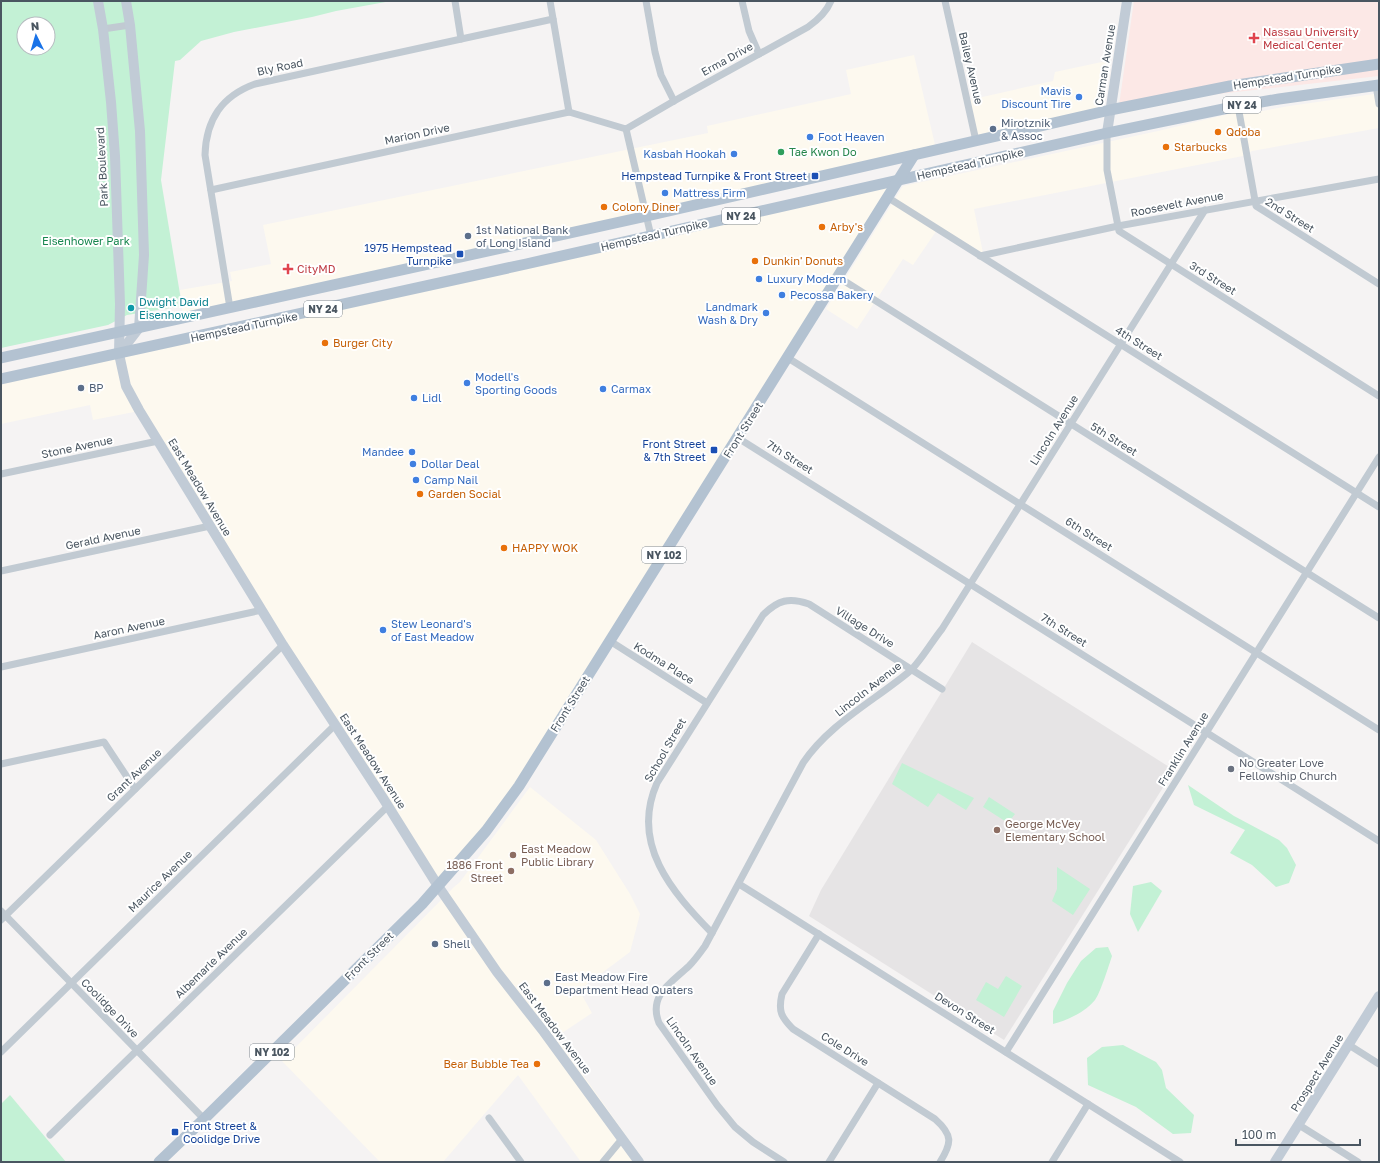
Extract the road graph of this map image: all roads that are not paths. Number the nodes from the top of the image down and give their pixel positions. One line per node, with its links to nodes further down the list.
1 (98, 1): 12 (street, Park Boulevard)
2 (126, 1): 11 (street)
3 (455, 1): 13 (street)
4 (550, 1): 10 (street)
5 (646, 1): 17 (street)
6 (742, 1): 14 (street)
7 (831, 1): 14 (street, Erma Drive)
8 (945, 1): 24 (street, Bailey Avenue)
9 (1127, 1): 20 (street, Carman Avenue)
10 (553, 19): 13 (street, Bly Road); 21 (street)
11 (130, 25): 12 (street); 40 (street)
12 (103, 29): 41 (street, Park Boulevard)
13 (461, 39): 28 (street, Bly Road)
14 (759, 54): 17 (street, Erma Drive)
15 (1379, 64): 20 (main road, Hempstead Turnpike / NY 24)
16 (1378, 85): 18 (street); 19 (main road, Hempstead Turnpike / NY 24)
17 (674, 101): 22 (street, Erma Drive)
18 (1379, 104)
19 (1238, 106): 23 (main road, Hempstead Turnpike / NY 24); 30 (street, 2nd Street)
20 (1110, 110): 23 (street, Carman Avenue); 24 (main road, Hempstead Turnpike / NY 24)
21 (569, 112): 22 (street, Marion Drive); 28 (street, Marion Drive)
22 (626, 128): 32 (street)
23 (1107, 133): 27 (main road, Hempstead Turnpike / NY 24); 33 (street)
24 (976, 141): 25 (main road, Hempstead Turnpike / NY 24)
25 (914, 155): 27 (main road, Front Street); 32 (main road, Hempstead Turnpike / NY 24)
26 (1379, 179): 30 (street, Roosevelt Avenue)
27 (898, 180): 29 (main road, Front Street / NY 102); 34 (main road, Hempstead Turnpike / NY 24)
28 (211, 190): 39 (street, Bly Road)
29 (887, 197): 35 (street, 4th Street); 37 (main road, Front Street / NY 102)
30 (1255, 201): 31 (street, Roosevelt Avenue); 38 (street, 2nd Street)
31 (1205, 210): 33 (street, Roosevelt Avenue); 36 (street, Lincoln Avenue)
32 (647, 216): 34 (street); 39 (main road, Hempstead Turnpike / NY 24)
33 (1118, 226): 35 (street, Roosevelt Avenue); 36 (street, 3rd Street)
34 (651, 236): 43 (main road, Hempstead Turnpike / NY 24)
35 (980, 256): 42 (street, 4th Street)
36 (1171, 265): 42 (street, Lincoln Avenue); 47 (street, 3rd Street)
37 (838, 278): 45 (main road, Front Street / NY 102); 48 (street, 5th Street)
38 (1379, 284)
39 (230, 308): 40 (main road, Hempstead Turnpike / NY 24)
40 (139, 328): 41 (main road, Hempstead Turnpike / NY 24); 43 (street)
41 (120, 332): 43 (street, East Meadow Avenue); 44 (main road, Hempstead Turnpike / NY 24)
42 (1121, 345): 48 (street, Lincoln Avenue); 53 (street, 4th Street)
43 (119, 354): 46 (main road, Hempstead Turnpike / NY 24); 50 (street, East Meadow Avenue)
44 (1, 358)
45 (788, 358): 49 (main road, Front Street / NY 102); 54 (street, 6th Street)
46 (1, 379)
47 (1379, 396)
48 (1070, 424): 54 (street, Lincoln Avenue); 58 (street, 5th Street)
49 (738, 438): 59 (street, 7th Street); 63 (main road, Front Street / NY 102)
50 (158, 441): 52 (street, Stone Avenue); 56 (street, East Meadow Avenue)
51 (1379, 457): 53 (street, Franklin Avenue)
52 (1, 474)
53 (1357, 493): 55 (street, 4th Street); 58 (street, Franklin Avenue)
54 (1020, 504): 59 (street, Lincoln Avenue); 65 (street, 6th Street)
55 (1379, 507)
56 (210, 526): 57 (street, Gerald Avenue); 61 (street, East Meadow Avenue)
57 (1, 571)
58 (1306, 572): 62 (street, 5th Street); 65 (street, Franklin Avenue)
59 (970, 584): 67 (street, Lincoln Avenue); 72 (street, 7th Street)
60 (772, 606): 67 (street, Village Drive); 69 (street, School Street)
61 (262, 610): 64 (street, East Meadow Avenue); 66 (street, Aaron Avenue)
62 (1379, 618)
63 (610, 641): 69 (street, Kodma Place); 78 (main road, Front Street / NY 102)
64 (283, 645): 70 (street, East Meadow Avenue); 74 (street, Grant Avenue)
65 (1256, 653): 71 (street, 6th Street); 72 (street, Franklin Avenue)
66 (1, 667)
67 (911, 670): 68 (street, Village Drive); 77 (street, Lincoln Avenue)
68 (942, 689)
69 (707, 703): 80 (street, School Street)
70 (335, 725): 75 (street, East Meadow Avenue); 82 (street, Maurice Avenue)
71 (1379, 730)
72 (1206, 732): 76 (street, 7th Street); 87 (street, Franklin Avenue)
73 (1, 764): 74 (street)
74 (135, 789): 79 (street, Grant Avenue)
75 (388, 806): 78 (street, East Meadow Avenue); 85 (street, Albemarle Avenue)
76 (1379, 841)
77 (739, 884): 80 (street, Lincoln Avenue); 81 (street, Devon Street)
78 (438, 886): 92 (main road, Front Street / NY 102); 95 (street, East Meadow Avenue)
79 (2, 916): 82 (street, Coolidge Drive)
80 (712, 933): 101 (street, Lincoln Avenue)
81 (819, 934): 87 (street, Devon Street); 89 (street, Cole Drive)
82 (71, 984): 85 (street, Coolidge Drive); 86 (street, Maurice Avenue)
83 (1379, 996): 84 (street, Prospect Avenue)
84 (1349, 1045): 88 (street); 93 (street, Prospect Avenue)
85 (137, 1051): 92 (street, Coolidge Drive); 94 (street, Albemarle Avenue)
86 (1, 1052)
87 (1006, 1052): 90 (street, Devon Street)
88 (1379, 1064)
89 (878, 1083): 102 (street); 103 (street, Cole Drive)
90 (1088, 1104): 96 (street, Devon Street); 104 (street)
91 (489, 1118): 98 (street)
92 (204, 1119): 97 (main road, Front Street / NY 102)
93 (1299, 1124): 107 (street, Prospect Avenue); 108 (street)
94 (50, 1136)
95 (622, 1139): 99 (street); 100 (street, East Meadow Avenue)
96 (1169, 1155): 105 (street); 106 (street, Devon Street)
97 (159, 1162)
98 (521, 1162)
99 (603, 1162)
100 (639, 1162)
101 (784, 1162)
102 (829, 1162)
103 (940, 1162)
104 (1052, 1162)
105 (1164, 1162)
106 (1180, 1162)
107 (1275, 1162)
108 (1358, 1162)

